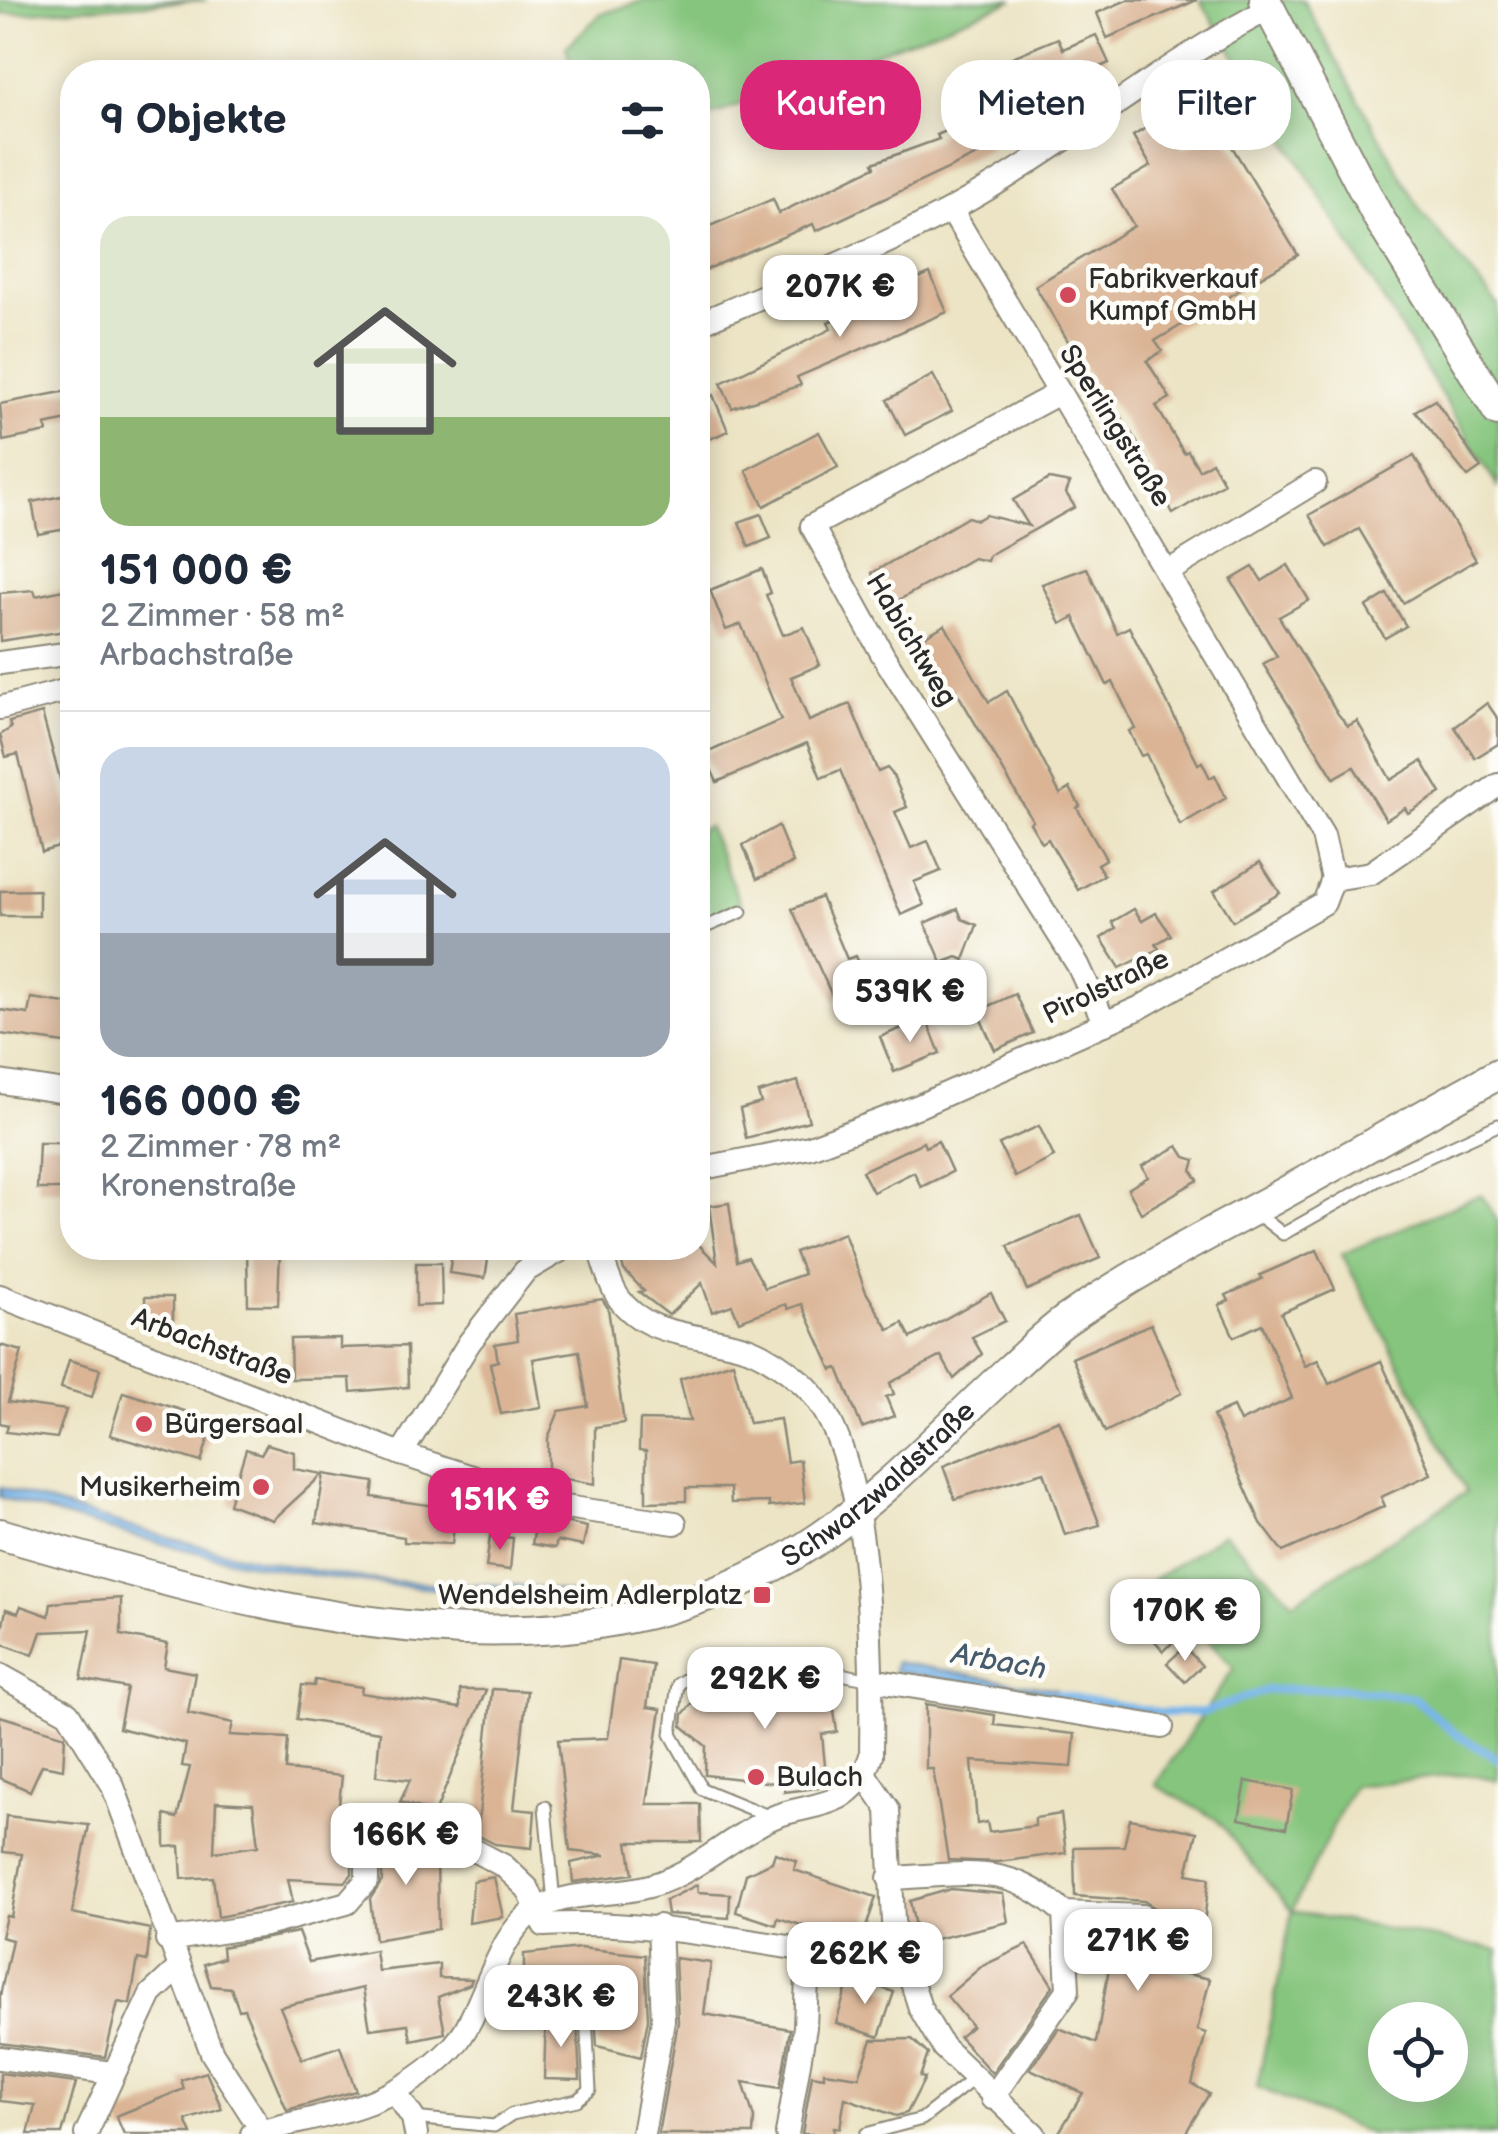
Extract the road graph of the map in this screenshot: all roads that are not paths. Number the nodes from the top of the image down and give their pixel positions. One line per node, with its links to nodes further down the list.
1 (1267, 4): 2 (street); 5 (street)
2 (951, 210): 3 (street); 4 (street, Sperlingstraße)
3 (710, 319)
4 (1058, 393): 7 (street, Sperlingstraße); 16 (street, Habichtweg)
5 (1498, 411)
6 (1314, 482): 7 (street)
7 (1168, 570): 13 (street, Sperlingstraße)
8 (60, 654): 9 (street)
9 (0, 663)
10 (60, 692): 11 (street)
11 (0, 708)
12 (1498, 786): 13 (street)
13 (1333, 879): 16 (street, Pirolstraße)
14 (741, 912): 15 (lane)
15 (710, 925)
16 (1105, 1024): 21 (street, Pirolstraße)
17 (1498, 1074): 22 (street, Schwarzwaldstraße)
18 (0, 1082): 19 (street)
19 (60, 1091)
20 (1498, 1125): 22 (lane)
21 (710, 1167)
22 (1252, 1210): 27 (street, Schwarzwaldstraße)
23 (543, 1260): 26 (street)
24 (604, 1260): 27 (street)
25 (0, 1296): 26 (street, Arbachstraße)
26 (401, 1454): 28 (street, Arbachstraße)
27 (854, 1512): 29 (street, Schwarzwaldstraße); 31 (street)
28 (675, 1523)
29 (0, 1534)
30 (0, 1675): 41 (street)
31 (872, 1680): 32 (street); 33 (street); 35 (lane)
32 (1162, 1728)
33 (864, 1775): 35 (street); 36 (street)
34 (545, 1808): 37 (lane)
35 (772, 1818): 37 (street)
36 (889, 1878): 38 (street); 43 (street)
37 (545, 1906): 40 (street); 41 (street); 45 (street)
38 (1064, 1914): 39 (street); 50 (street)
39 (1142, 1916)
40 (659, 1926): 42 (street); 54 (street)
41 (167, 1940): 44 (street)
42 (808, 1954): 43 (street); 55 (street)
43 (902, 1962): 48 (street)
44 (178, 1969): 47 (street); 52 (street)
45 (484, 1990): 49 (street); 51 (lane)
46 (0, 2058): 47 (street)
47 (112, 2074): 53 (street)
48 (973, 2079): 50 (street); 56 (lane)
49 (394, 2092): 51 (street); 52 (street)
50 (992, 2098): 57 (street)
51 (414, 2126)
52 (257, 2133)
53 (86, 2134)
54 (642, 2134)
55 (787, 2134)
56 (866, 2134)
57 (1034, 2134)

